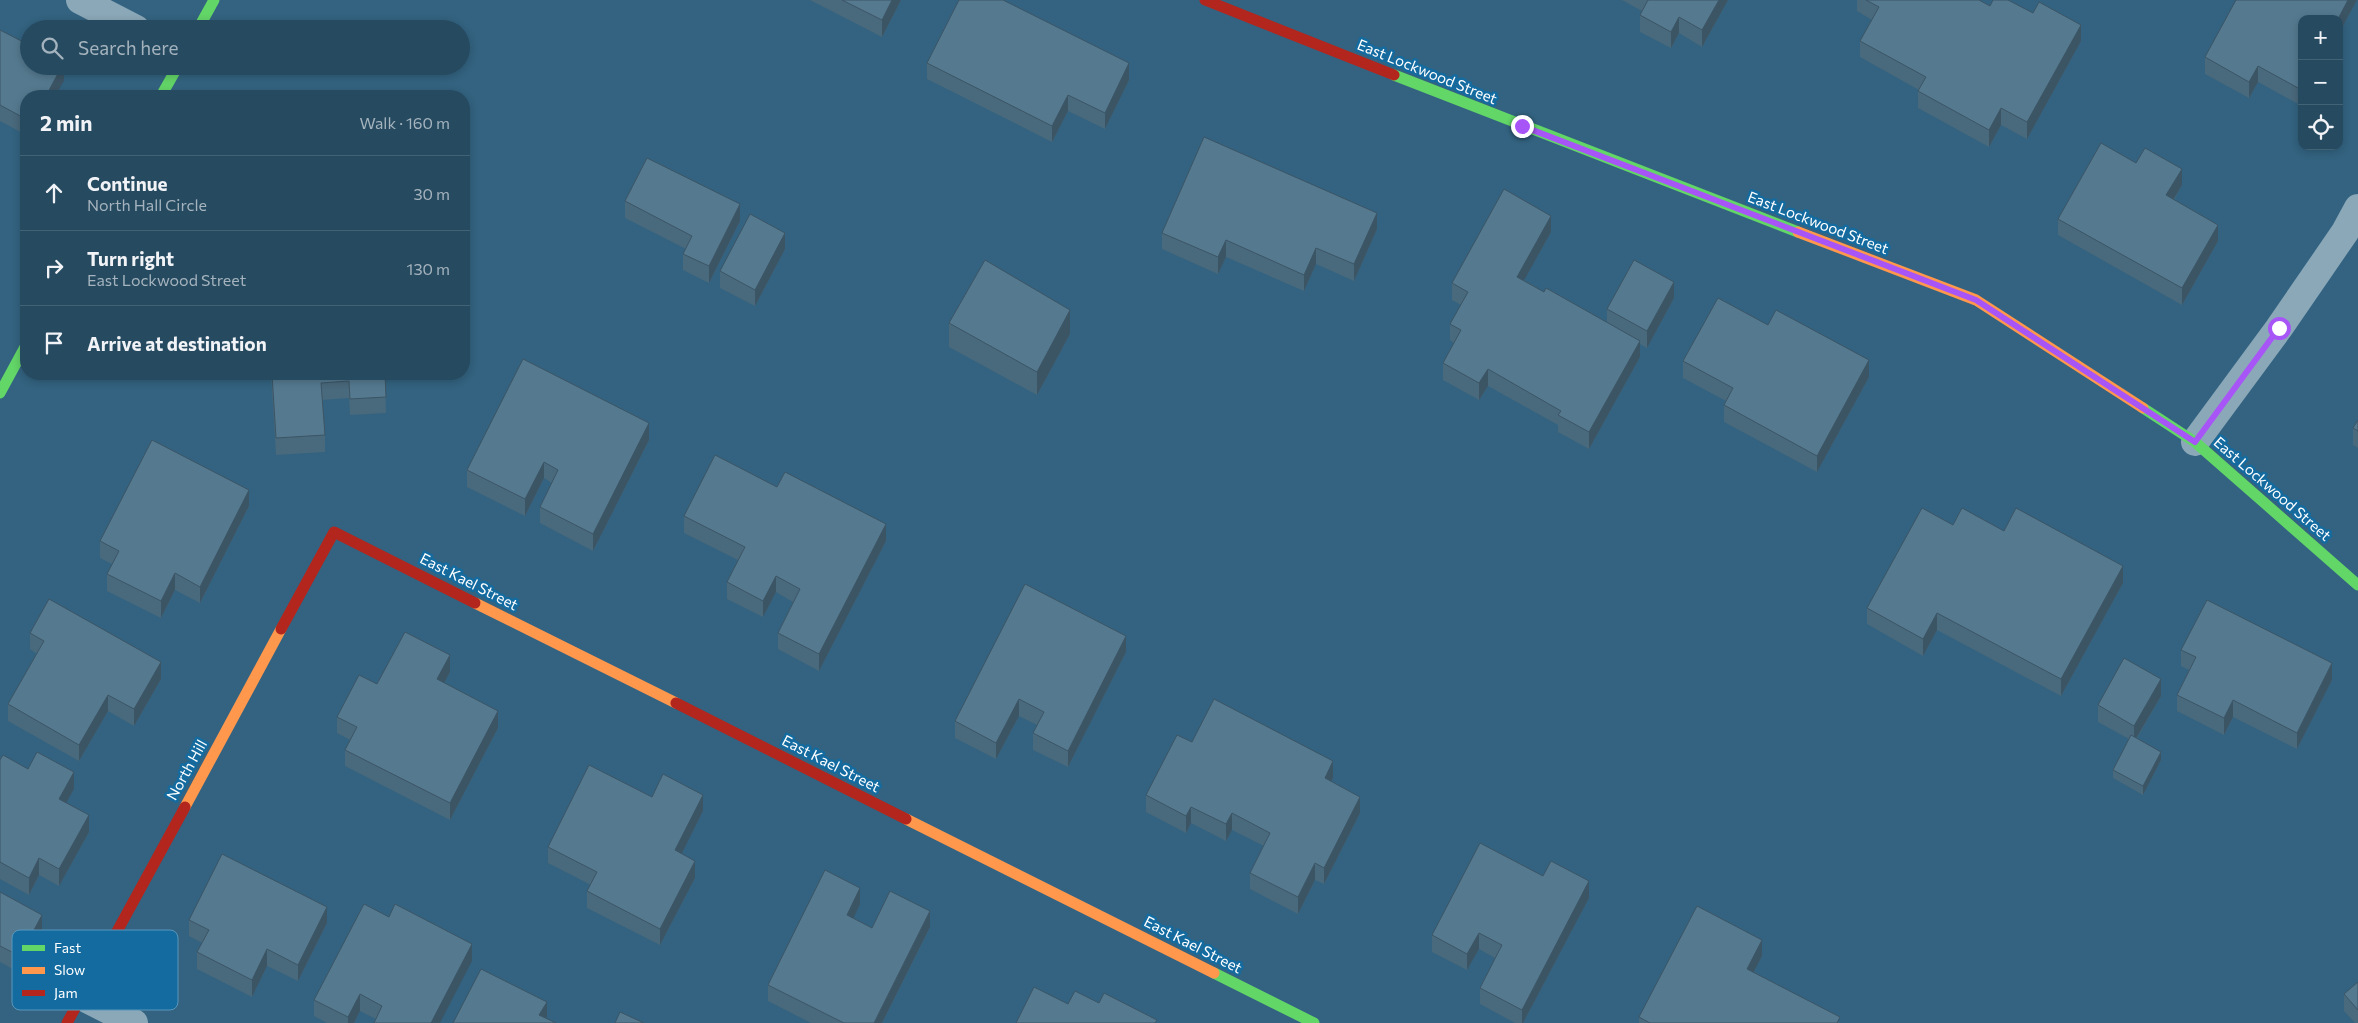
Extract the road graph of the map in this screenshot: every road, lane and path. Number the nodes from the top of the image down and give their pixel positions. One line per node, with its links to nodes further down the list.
1 (80, 0): 4 (street)
2 (214, 0): 5 (street)
3 (1205, 0): 11 (street, East Lockwood Street)
4 (119, 20)
5 (203, 20)
6 (173, 75): 7 (street)
7 (165, 90)
8 (2358, 208): 11 (street)
9 (20, 356): 10 (street)
10 (0, 393)
11 (2195, 442): 13 (street, East Lockwood Street)
12 (334, 532): 14 (street, North Hill); 19 (street, East Kael Street)
13 (2358, 585)
14 (117, 930)
15 (74, 1010): 17 (street, North Hill)
16 (108, 1010): 18 (street)
17 (67, 1023)
18 (134, 1023)
19 (1314, 1023)

